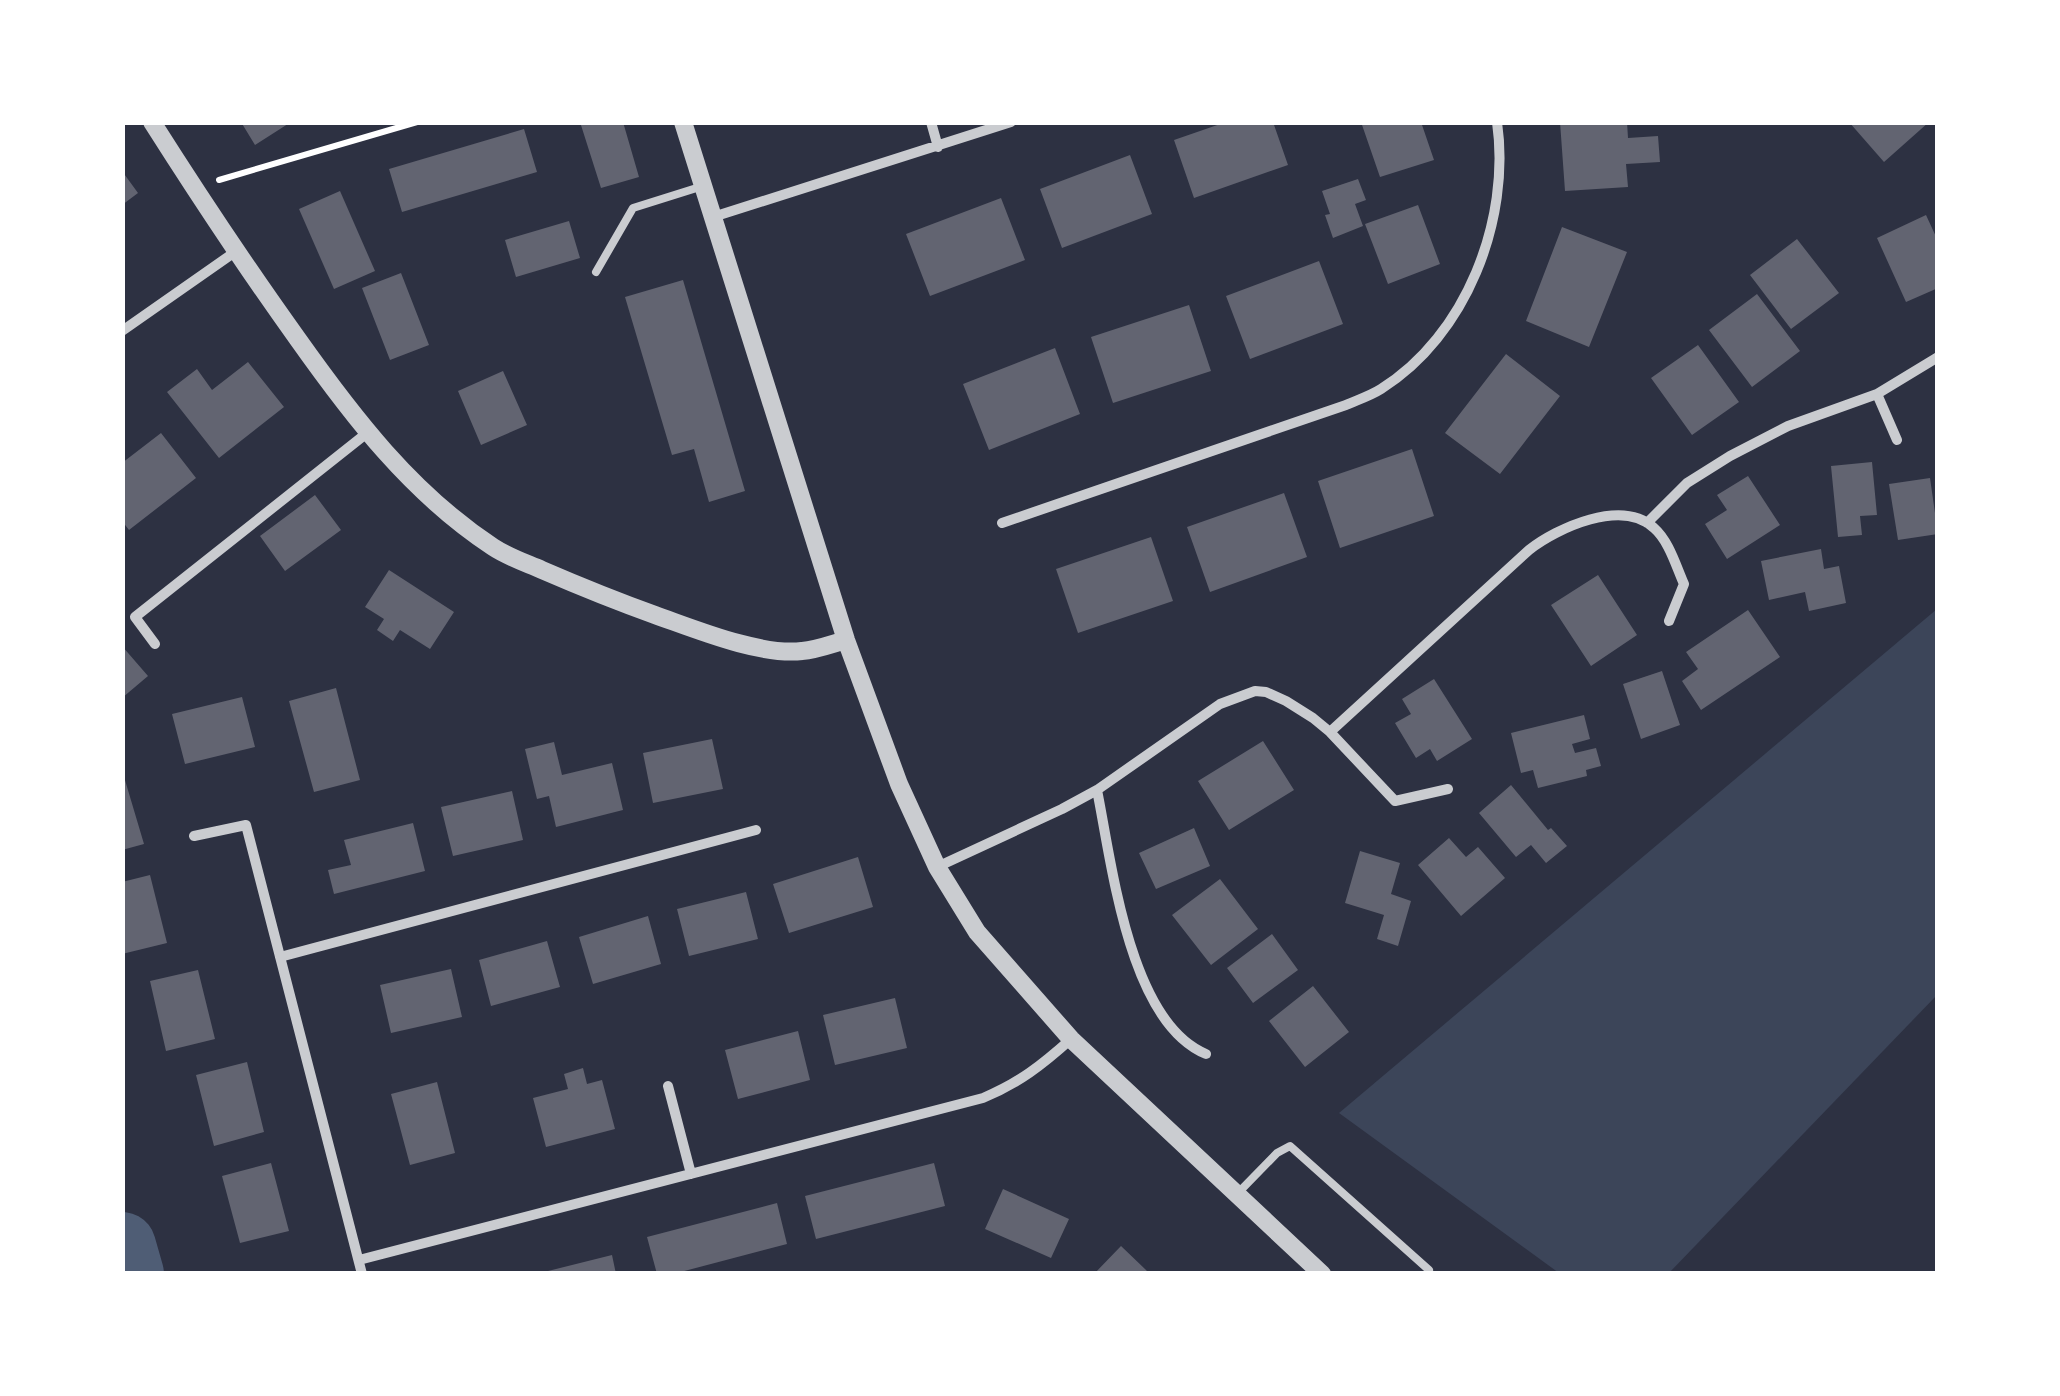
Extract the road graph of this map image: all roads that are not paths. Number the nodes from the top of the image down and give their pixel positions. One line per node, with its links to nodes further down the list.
1 (152, 122): 9 (street)
2 (682, 122): 7 (street)
3 (931, 122): 6 (street)
4 (1011, 122): 6 (street)
5 (1497, 122): 16 (street)
6 (938, 147): 8 (street)
7 (703, 186): 8 (street); 10 (lane)
8 (713, 217): 19 (street)
9 (235, 252): 11 (street); 14 (street)
10 (596, 272)
11 (122, 332)
12 (1938, 357): 13 (street)
13 (1877, 394): 15 (street); 17 (street)
14 (368, 433): 19 (street); 20 (street)
15 (1897, 440)
16 (1002, 522)
17 (1648, 522): 18 (street); 21 (street)
18 (1670, 621)
19 (846, 640): 26 (street)
20 (155, 644)
21 (1330, 732): 22 (street); 23 (street)
22 (1448, 789)
23 (1097, 790): 26 (street); 29 (street)
24 (756, 830): 27 (street)
25 (194, 836): 27 (street)
26 (938, 867): 28 (street)
27 (280, 957): 33 (street)
28 (1071, 1039): 31 (street); 32 (street)
29 (1206, 1054)
30 (668, 1086): 31 (street)
31 (691, 1174): 33 (street)
32 (1237, 1194): 34 (lane); 36 (street)
33 (359, 1260): 35 (street)
34 (1428, 1270)
35 (362, 1274)
36 (1322, 1274)

